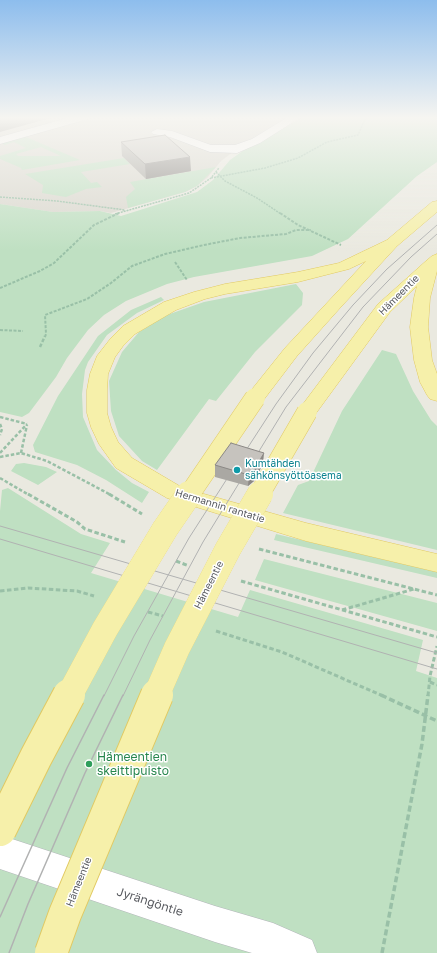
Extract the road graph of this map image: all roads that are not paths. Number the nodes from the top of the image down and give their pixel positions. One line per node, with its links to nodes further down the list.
1 (437, 204): 2 (main road)
2 (392, 243): 5 (main road, Hermannin rantatie); 6 (main road, bridge)
3 (434, 262): 4 (main road); 8 (main road, Hämeentie, bridge)
4 (437, 394)
5 (437, 563)
6 (0, 830)
7 (0, 852): 9 (street, Jyrängöntie)
8 (51, 953)
9 (299, 953)

